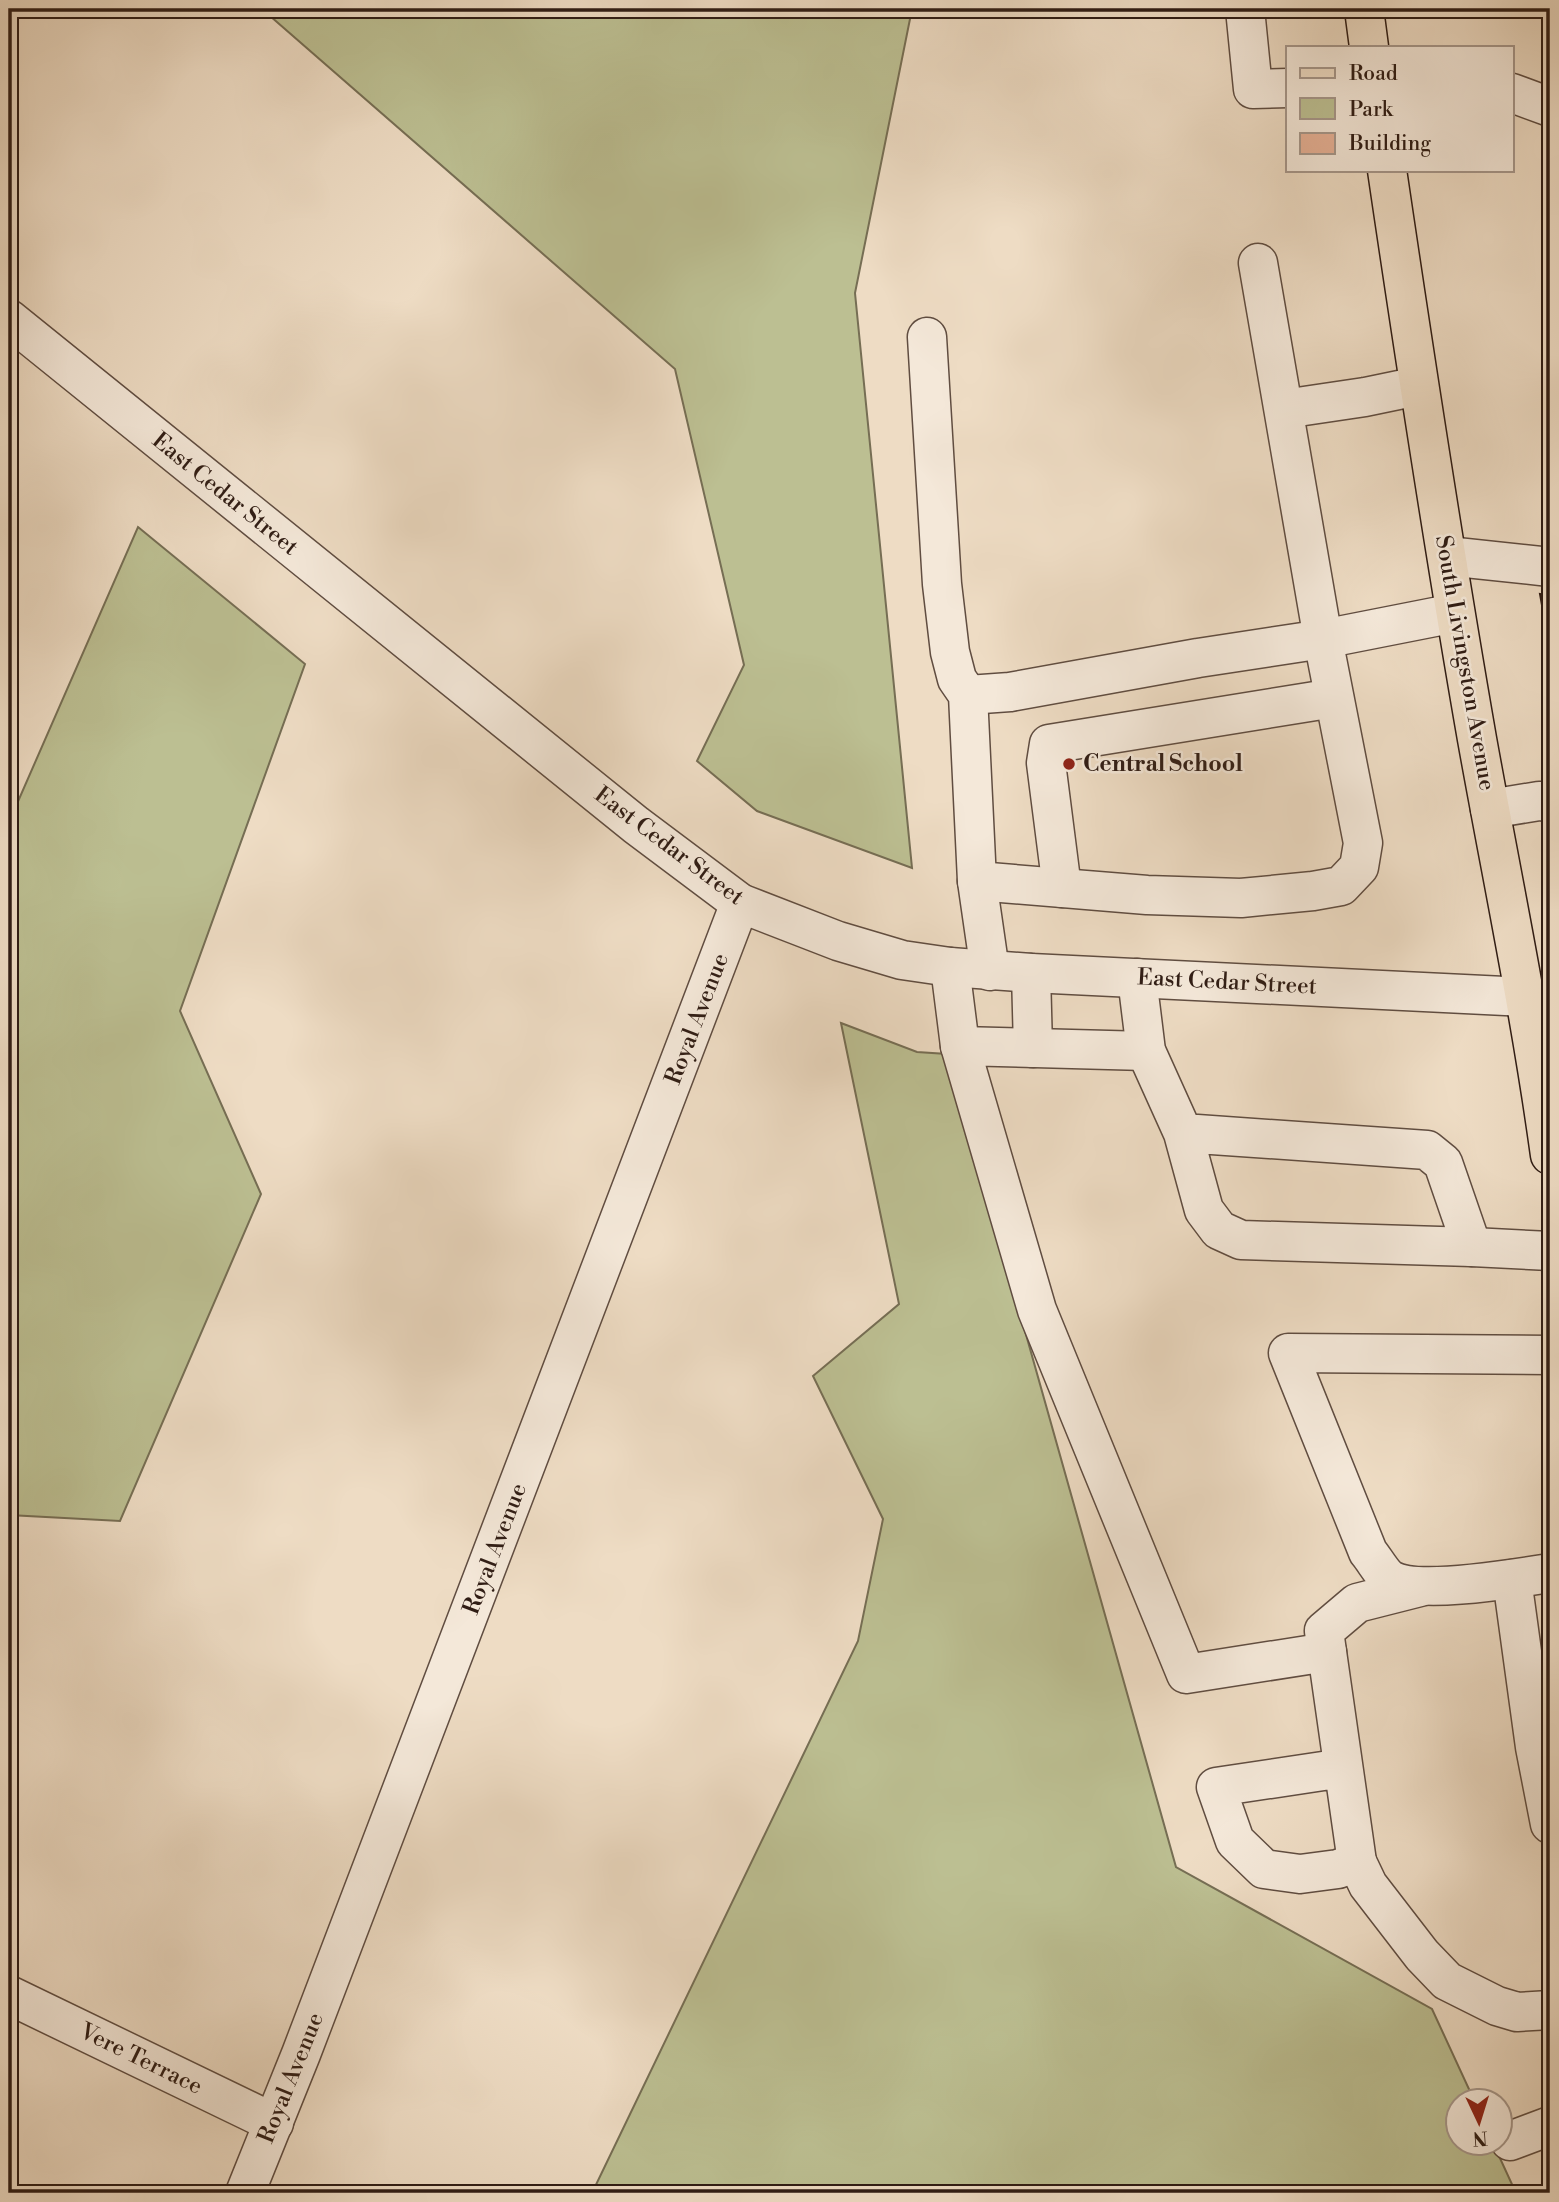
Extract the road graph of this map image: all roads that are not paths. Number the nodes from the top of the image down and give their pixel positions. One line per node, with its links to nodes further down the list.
1 (1245, 9): 2 (street)
2 (1286, 88)
3 (1514, 94): 4 (street)
4 (1550, 107)
5 (1387, 172): 9 (main road, South Livingston Avenue)
6 (1258, 263): 10 (street)
7 (9, 319): 21 (street, East Cedar Street)
8 (927, 337): 15 (street)
9 (1418, 386): 10 (street); 11 (main road, South Livingston Avenue)
10 (1284, 409): 14 (street)
11 (1447, 556): 12 (street); 13 (main road, South Livingston Avenue)
12 (1550, 567)
13 (1455, 613): 14 (street); 18 (main road, South Livingston Avenue)
14 (1323, 639): 15 (street); 16 (street)
15 (968, 695): 19 (street)
16 (1334, 698): 20 (street); 20 (street)
17 (1550, 802): 18 (street)
18 (1490, 810): 26 (main road, South Livingston Avenue)
19 (977, 881): 20 (street); 23 (street)
20 (1062, 888)
21 (740, 903): 22 (street, East Cedar Street); 45 (street, Royal Avenue)
22 (950, 967): 23 (street, East Cedar Street); 27 (street)
23 (990, 971): 24 (street, East Cedar Street)
24 (1031, 973): 25 (street, East Cedar Street); 28 (street)
25 (1137, 978): 26 (street, East Cedar Street); 29 (street)
26 (1525, 996): 30 (main road, South Livingston Avenue)
27 (960, 1046): 28 (street); 39 (street)
28 (1033, 1048): 29 (street)
29 (1146, 1051): 31 (street)
30 (1544, 1067): 32 (main road, South Livingston Avenue)
31 (1183, 1133): 33 (street); 33 (street)
32 (1550, 1156)
33 (1472, 1247): 34 (street)
34 (1550, 1251)
35 (1550, 1355): 38 (street)
36 (1550, 1573): 37 (street)
37 (1512, 1579): 38 (street); 41 (street)
38 (1420, 1587): 39 (street)
39 (1327, 1653): 40 (street)
40 (1343, 1768): 42 (street); 42 (street)
41 (1550, 1824)
42 (1357, 1862): 44 (street)
43 (9, 1995): 45 (street, Vere Terrace)
44 (1550, 2010)
45 (274, 2123): 48 (street, Royal Avenue)
46 (1550, 2126): 47 (street)
47 (1514, 2140)
48 (245, 2193)

